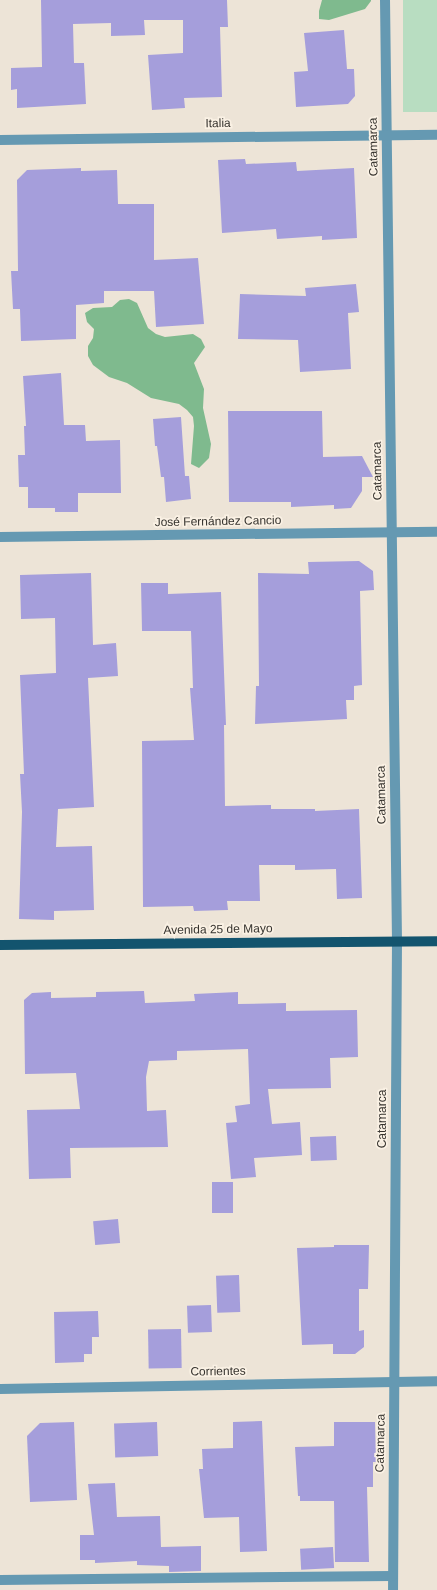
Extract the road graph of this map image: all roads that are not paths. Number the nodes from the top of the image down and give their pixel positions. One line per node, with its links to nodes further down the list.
1 (385, 0): 2 (street, Catamarca)
2 (387, 135): 3 (street, Italia); 4 (street, Italia); 6 (street, Catamarca)
3 (437, 135)
4 (0, 140)
5 (437, 532): 6 (street, José Fernández Cancio)
6 (392, 533): 7 (street, José Fernández Cancio); 8 (street, Catamarca)
7 (0, 537)
8 (397, 941): 9 (main road, Avenida 25 de Mayo); 10 (main road, Avenida 25 de Mayo); 12 (street, Catamarca)
9 (437, 941)
10 (0, 945)
11 (437, 1381): 12 (street, Corrientes)
12 (394, 1382): 13 (street, Corrientes); 14 (street, Catamarca)
13 (0, 1389)
14 (392, 1576): 15 (street); 16 (street, Catamarca)
15 (0, 1580)
16 (393, 1590)

